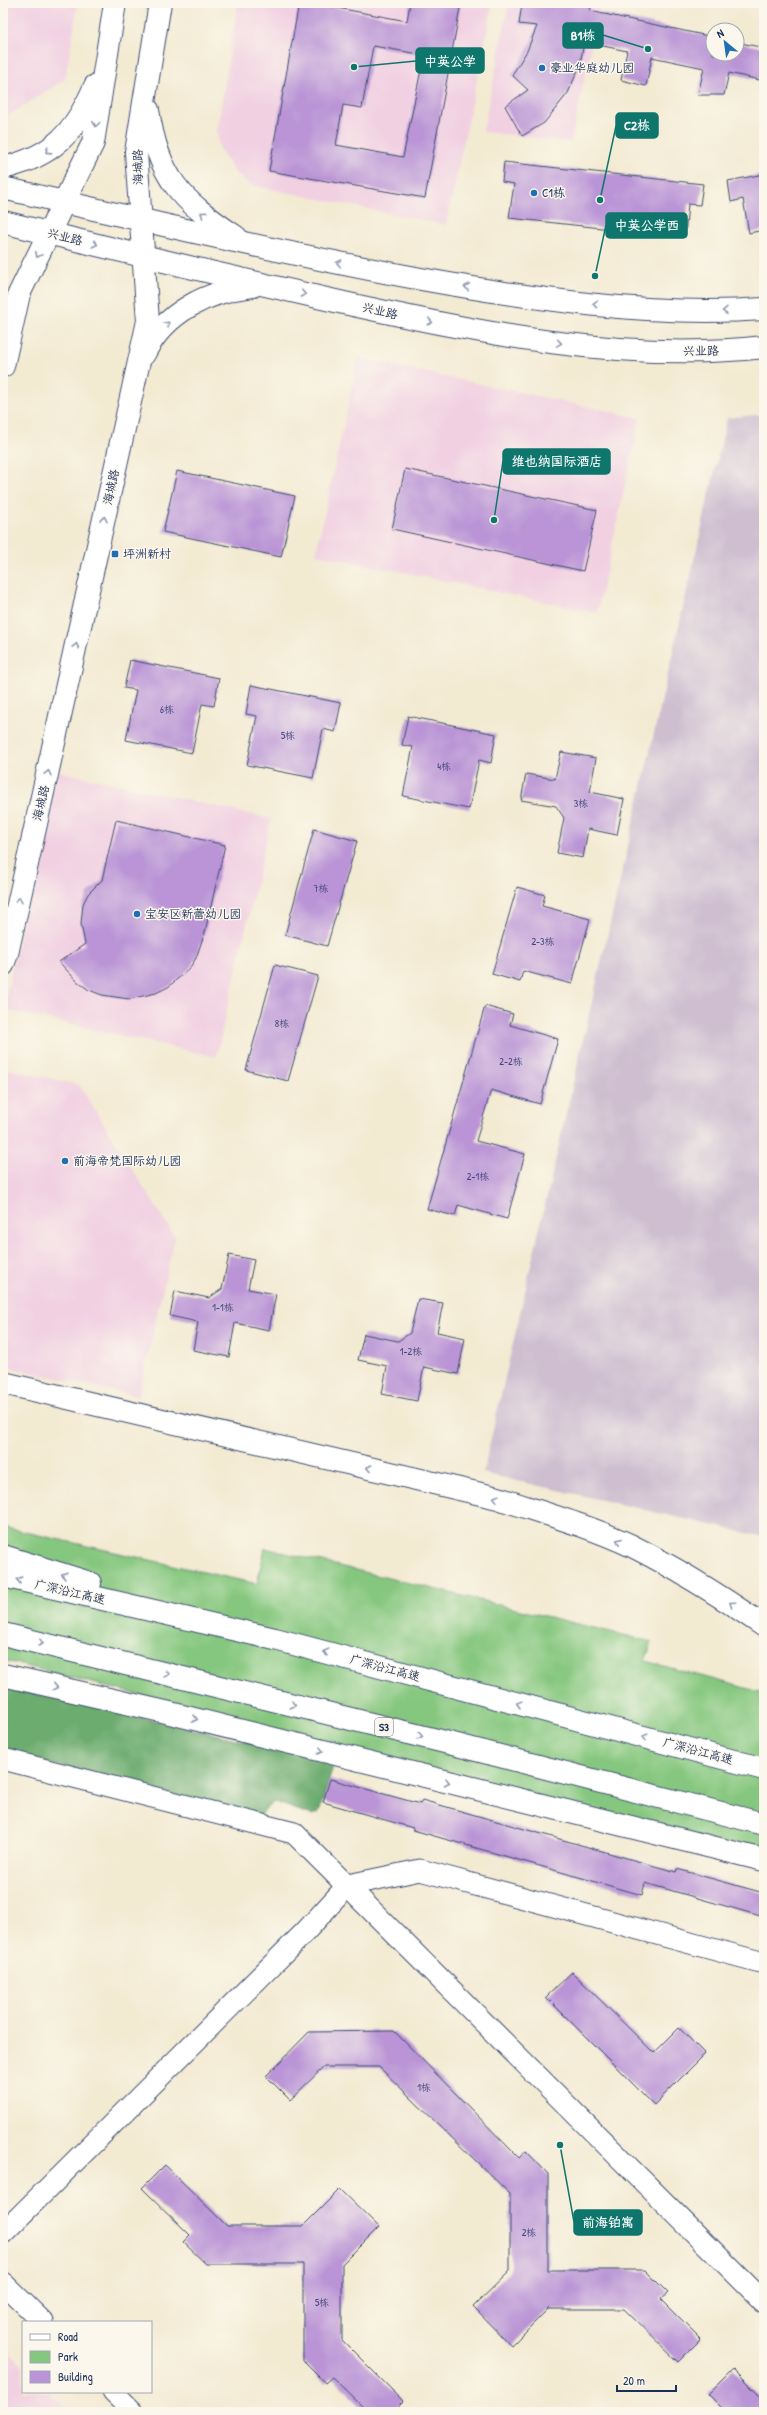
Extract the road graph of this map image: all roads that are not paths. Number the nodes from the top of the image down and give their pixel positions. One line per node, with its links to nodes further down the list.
1 (115, 3): 3 (main road)
2 (160, 3): 4 (main road, 海城路)
3 (105, 61): 5 (main road, one-way to 5); 7 (main road, one-way to 7)
4 (146, 92): 8 (main road, 海城路); 11 (main road, one-way to 4)
5 (3, 168)
6 (3, 188): 7 (main road)
7 (64, 202): 8 (main road); 10 (main road)
8 (141, 220): 11 (main road); 12 (main road, 海城路)
9 (3, 222): 10 (main road, 兴业路)
10 (49, 233): 12 (main road, 兴业路, one-way to 12); 16 (main road, one-way to 16)
11 (247, 244): 15 (main road, one-way to 11)
12 (143, 256): 13 (main road, 兴业路); 19 (main road, 海城路)
13 (272, 287): 17 (main road, 兴业路, one-way to 17); 19 (main road, one-way to 13)
14 (3, 290): 16 (main road)
15 (764, 309)
16 (9, 340): 18 (main road)
17 (764, 347)
18 (3, 366)
19 (138, 367): 20 (main road, 海城路, one-way to 19)
20 (3, 964)
21 (3, 1383): 24 (main road, one-way to 21)
22 (3, 1556): 26 (main road, one-way to 22)
23 (3, 1576): 26 (main road, 广深沿江高速, one-way to 23)
24 (764, 1626)
25 (3, 1634): 30 (main road, S3, one-way to 30)
26 (275, 1639): 29 (main road, 广深沿江高速, one-way to 26)
27 (3, 1675): 31 (main road, one-way to 31)
28 (3, 1759): 32 (street)
29 (764, 1769)
30 (764, 1824)
31 (764, 1860)
32 (348, 1885): 33 (street); 34 (street); 36 (street)
33 (764, 1963)
34 (3, 2232)
35 (3, 2283): 37 (street)
36 (764, 2302)
37 (42, 2321)
38 (114, 2393): 39 (street)
39 (133, 2412)

